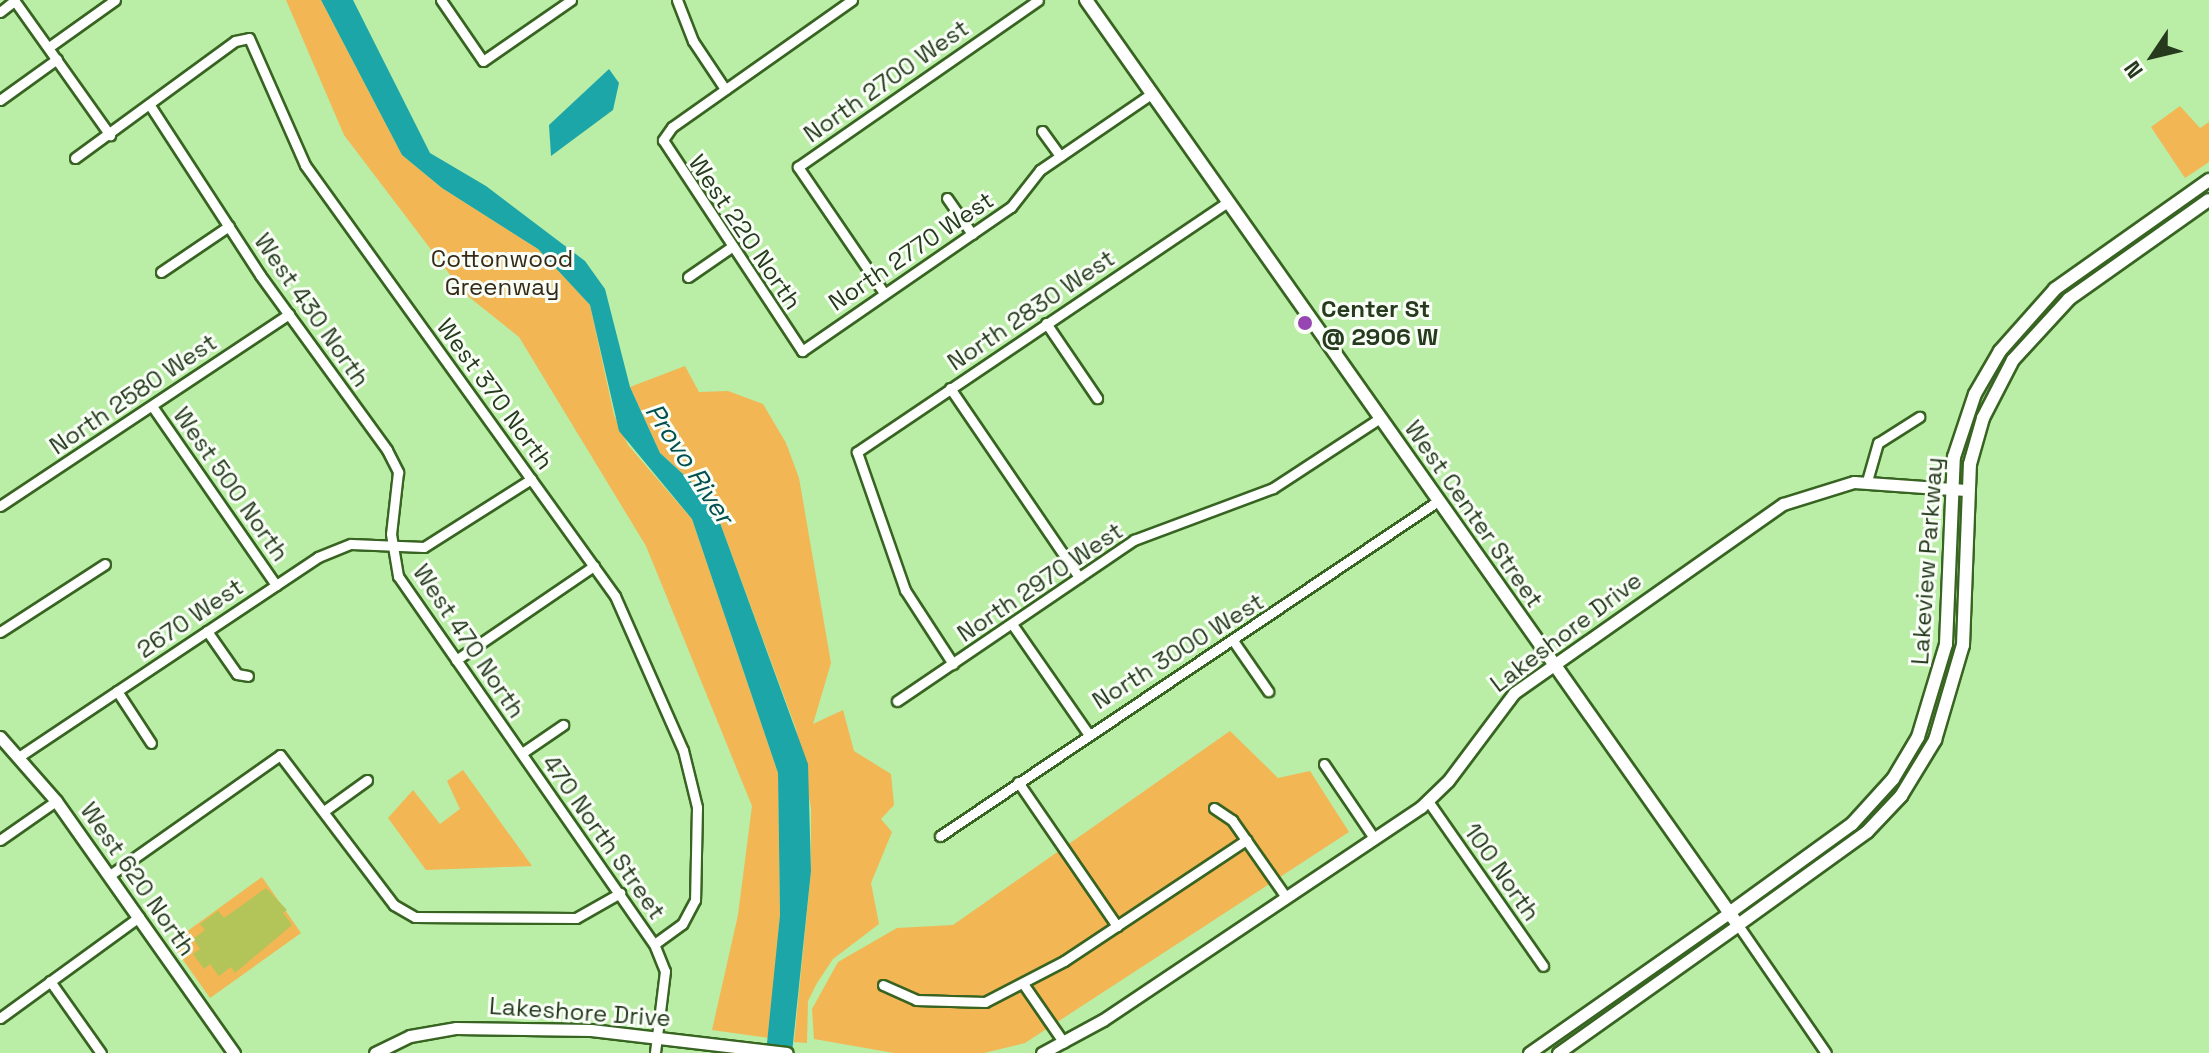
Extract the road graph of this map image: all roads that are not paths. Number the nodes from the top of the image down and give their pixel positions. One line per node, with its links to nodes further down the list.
1 (115, 0): 10 (street)
2 (441, 0): 3 (street)
3 (571, 0)
4 (677, 0): 12 (street)
5 (852, 0): 12 (street)
6 (1038, 0): 29 (street, North 2700 West)
7 (1086, 0): 13 (main road, West Center Street)
8 (14, 1): 9 (street); 10 (street)
9 (0, 12)
10 (49, 47): 11 (street)
11 (57, 59): 14 (street); 17 (street)
12 (725, 89): 26 (street, West 220 North)
13 (1151, 94): 18 (street, North 2770 West); 23 (main road, West Center Street)
14 (0, 100)
15 (151, 107): 17 (street); 24 (street, West 430 North); 38 (street, West 370 North)
16 (1042, 131): 18 (street)
17 (110, 135): 19 (street)
18 (1060, 156): 25 (street, North 2770 West)
19 (75, 158)
20 (2209, 180): 40 (main road, Lakeview Parkway)
21 (947, 198): 25 (street)
22 (2209, 200): 41 (main road, Lakeview Parkway)
23 (1228, 202): 31 (street, North 2830 West); 37 (main road, West Center Street)
24 (229, 226): 27 (street); 30 (street, West 430 North)
25 (972, 234): 29 (street, North 2770 West)
26 (730, 248): 28 (street); 32 (street, West 220 North)
27 (161, 272)
28 (688, 277)
29 (884, 293): 32 (street, North 2770 West)
30 (289, 314): 35 (street, North 2580 West); 44 (street, West 430 North)
31 (1046, 323): 33 (street, North 2830 West); 34 (street)
32 (802, 351)
33 (950, 388): 47 (street); 54 (street, North 2830 West)
34 (1097, 398)
35 (152, 406): 43 (street, North 2580 West); 48 (street, West 500 North)
36 (1919, 417): 39 (street)
37 (1380, 418): 42 (main road, West Center Street); 47 (street, North 2970 West)
38 (531, 479): 44 (street, 2670 West); 46 (street, West 370 North)
39 (1867, 481): 40 (street, Lakeshore Drive); 55 (street, Lakeshore Drive)
40 (1949, 489): 41 (street, Lakeshore Drive); 80 (main road, Lakeview Parkway)
41 (1966, 490): 82 (main road, Lakeview Parkway)
42 (1438, 501): 52 (street, North 3000 West); 55 (main road, West Center Street)
43 (0, 506)
44 (393, 548): 48 (street, 2670 West); 53 (street, West 470 North)
45 (105, 564): 51 (street)
46 (594, 566): 53 (street); 84 (street, West 370 North)
47 (1079, 577): 49 (street, North 2970 West)
48 (276, 585): 50 (street, 2670 West)
49 (1012, 624): 54 (street, North 2970 West); 61 (street)
50 (207, 631): 56 (street); 57 (street, 2670 West)
51 (0, 632)
52 (1234, 642): 58 (street); 61 (street, North 3000 West)
53 (456, 660): 64 (street, West 470 North)
54 (953, 664): 59 (street, North 2970 West)
55 (1553, 664): 70 (street, Lakeshore Drive); 80 (main road, West Center Street)
56 (248, 676)
57 (117, 691): 63 (street); 65 (street, 2670 West)
58 (1268, 691)
59 (897, 701)
60 (563, 725): 64 (street)
61 (1087, 732): 68 (street, North 3000 West)
62 (0, 737): 65 (street, West 620 North)
63 (151, 743)
64 (522, 753): 78 (street, 470 North Street)
65 (20, 756): 69 (street, West 620 North)
66 (1324, 764): 74 (street)
67 (367, 780): 72 (street)
68 (1018, 782): 73 (street, North 3000 West); 83 (street)
69 (56, 801): 75 (street); 77 (street, West 620 North)
70 (1428, 801): 74 (street, Lakeshore Drive); 85 (street, 100 North)
71 (1214, 808): 76 (street)
72 (324, 811): 77 (street); 78 (street)
73 (940, 836)
74 (1374, 838): 79 (street, Lakeshore Drive)
75 (0, 840)
76 (1246, 840): 79 (street); 83 (street)
77 (110, 875): 81 (street, West 620 North)
78 (620, 893): 84 (street, 470 North Street)
79 (1286, 897): 91 (street, Lakeshore Drive)
80 (1729, 913): 82 (main road, West Center Street); 98 (street, Lakeview Parkway)
81 (139, 917): 86 (street); 93 (street, West 620 North)
82 (1738, 925): 99 (street, Lakeview Parkway); 100 (street, West Center Street)
83 (1117, 926): 88 (street)
84 (654, 944): 90 (street)
85 (1543, 966)
86 (50, 981): 89 (street); 92 (street)
87 (883, 985): 88 (street)
88 (1024, 985): 91 (street)
89 (0, 1018)
90 (655, 1038): 94 (street, Lakeshore Drive); 95 (street); 96 (street, Lakeshore Drive)
91 (1064, 1043): 97 (street, Lakeshore Drive)
92 (101, 1053)
93 (234, 1053)
94 (375, 1053)
95 (655, 1053)
96 (787, 1053)
97 (1042, 1053)
98 (1529, 1053)
99 (1558, 1053)
100 (1826, 1053)

